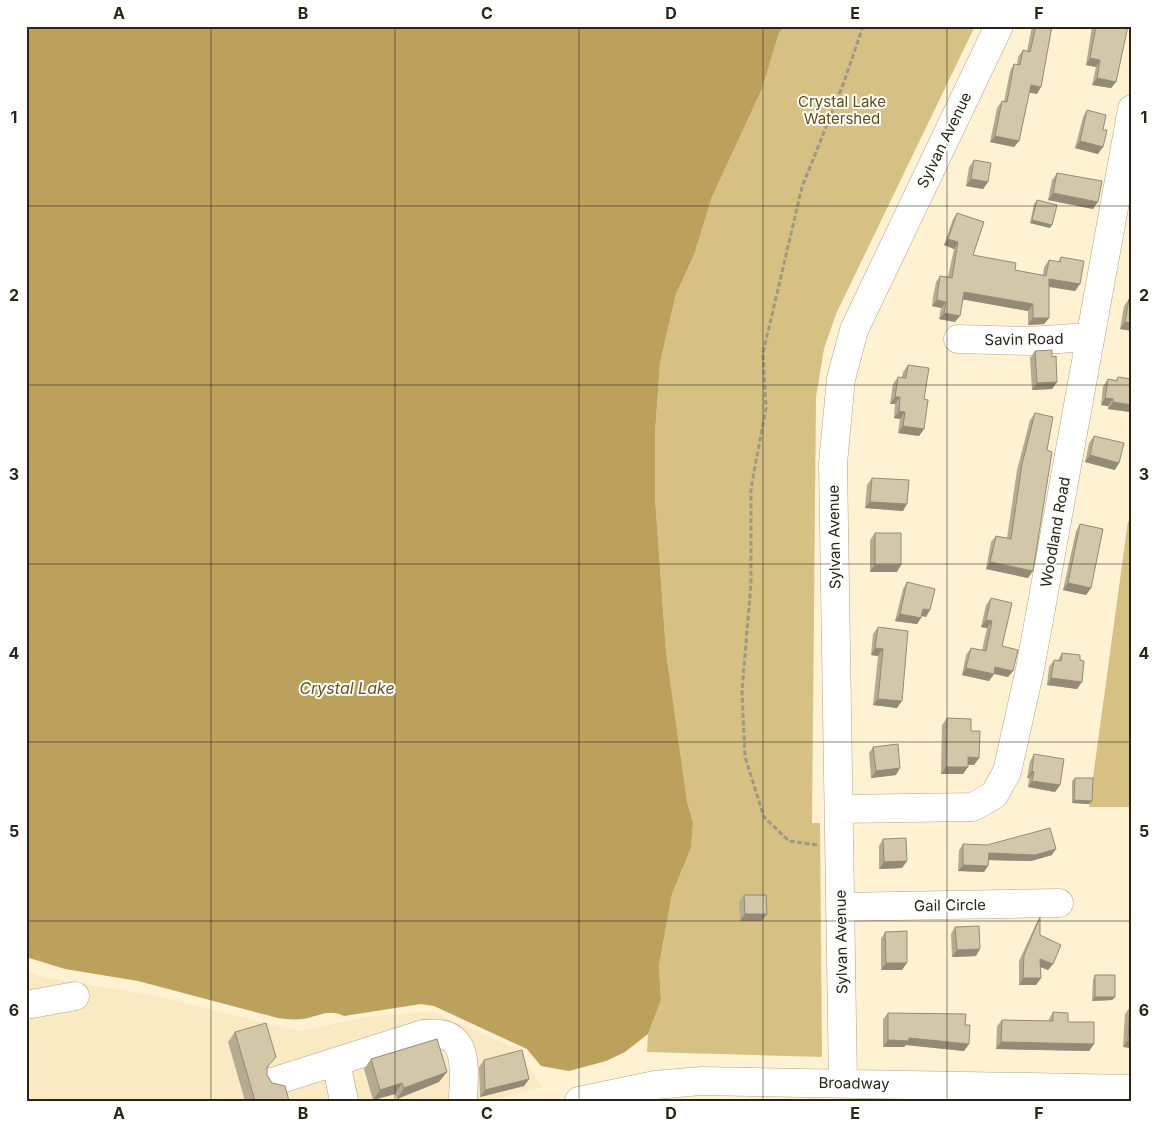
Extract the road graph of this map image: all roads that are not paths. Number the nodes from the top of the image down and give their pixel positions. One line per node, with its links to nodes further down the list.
1 (999, 26): 5 (street, Sylvan Avenue)
2 (1132, 109): 3 (street, Woodland Road)
3 (1090, 337): 4 (street, Savin Road); 5 (street, Woodland Road)
4 (958, 339)
5 (839, 809): 7 (street, Sylvan Avenue)
6 (1059, 903): 7 (street, Gail Circle)
7 (840, 907): 12 (street, Sylvan Avenue)
8 (75, 996): 9 (street)
9 (26, 1004)
10 (336, 1062): 11 (street); 15 (street); 16 (street)
11 (275, 1082)
12 (843, 1083): 13 (street, Broadway); 14 (street, Broadway)
13 (1132, 1089)
14 (701, 1091): 17 (street, Broadway)
15 (344, 1101)
16 (463, 1101)
17 (579, 1101)

